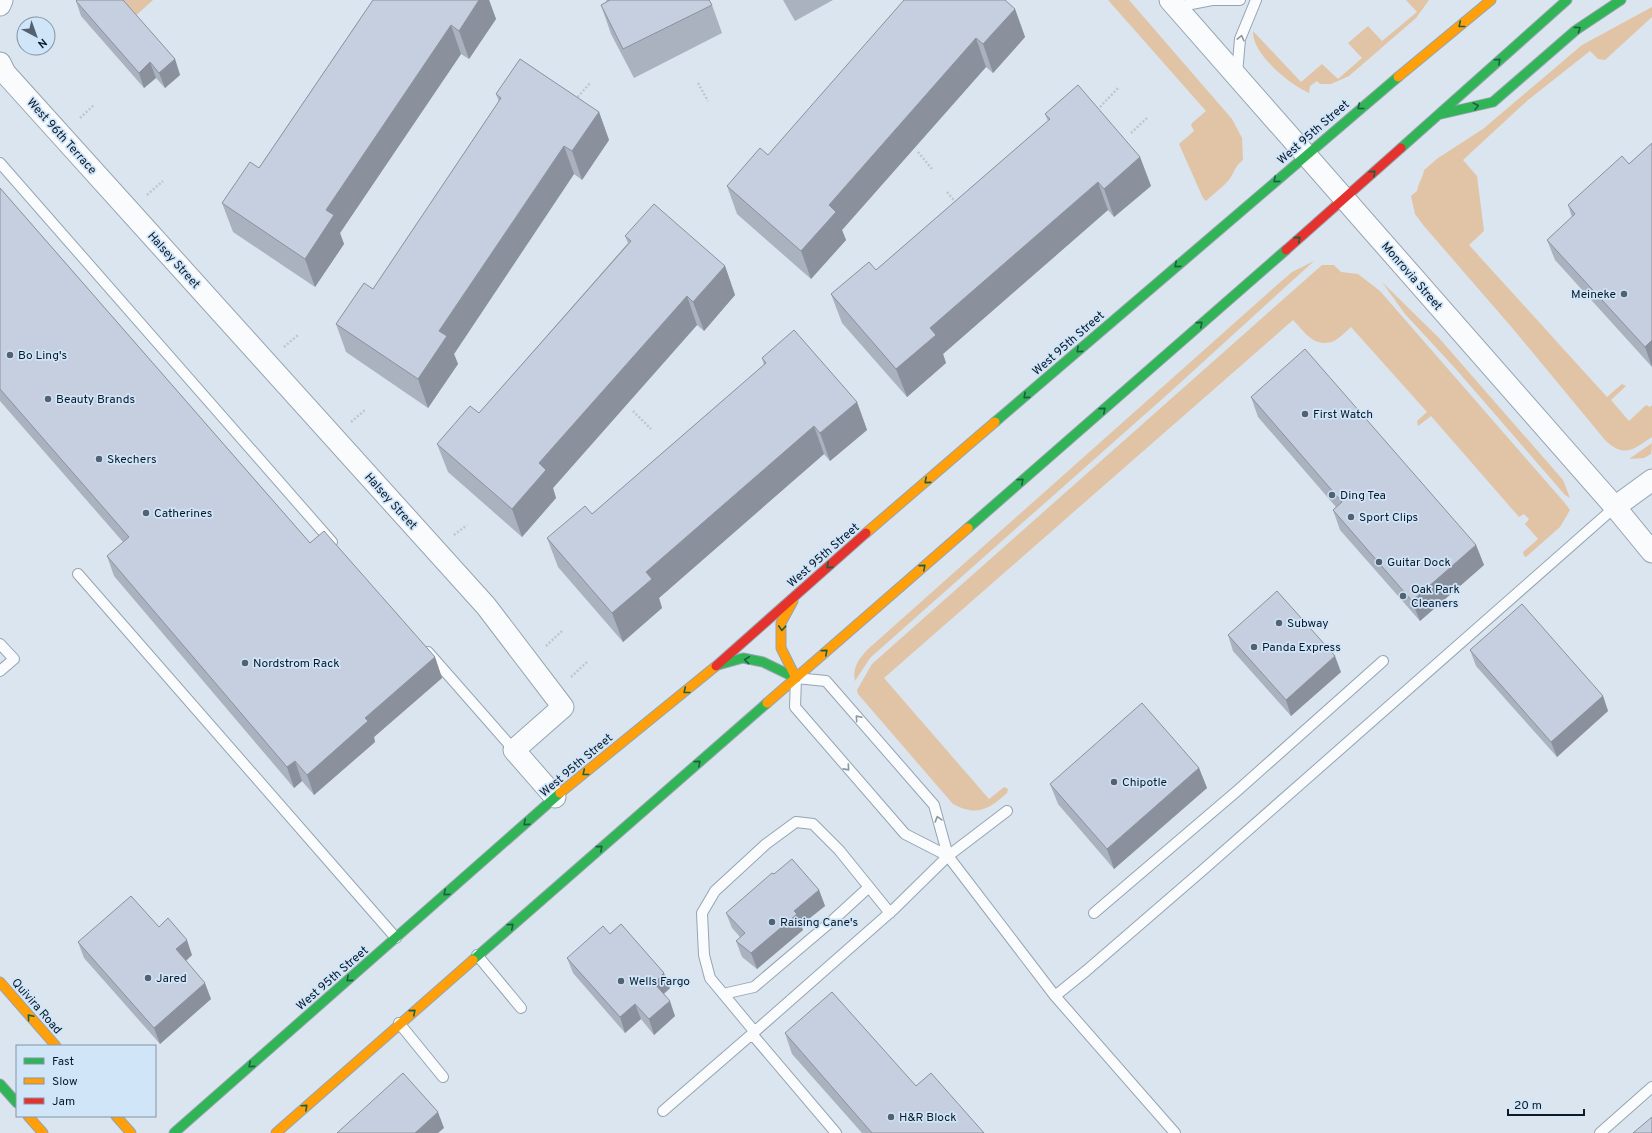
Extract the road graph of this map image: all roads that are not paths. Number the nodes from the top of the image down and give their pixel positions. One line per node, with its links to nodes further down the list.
1 (2, 0): 8 (street)
2 (1240, 0): 7 (lane)
3 (1256, 0): 10 (lane, one-way to 3)
4 (1491, 0): 12 (main road, West 95th Street, one-way to 12)
5 (1567, 0): 11 (main road, one-way to 5)
6 (1621, 0): 11 (main road, one-way to 6)
7 (1173, 4): 10 (street, Monrovia Street)
8 (0, 5)
9 (0, 63): 15 (street, West 96th Terrace)
10 (1237, 76): 12 (street, Monrovia Street)
11 (1438, 115): 14 (main road, one-way to 11)
12 (1305, 154): 14 (street, Monrovia Street); 21 (main road, West 95th Street, one-way to 21)
13 (0, 163): 18 (lane)
14 (1344, 199): 17 (street, Monrovia Street); 27 (main road, one-way to 14)
15 (125, 206): 28 (street, Halsey Street)
16 (1652, 480): 17 (street)
17 (1615, 507): 19 (street, Monrovia Street); 39 (lane)
18 (340, 551)
19 (1652, 552)
20 (78, 574): 35 (lane)
21 (797, 593): 25 (main road, West 95th Street); 27 (main road, one-way to 27)
22 (0, 644): 26 (lane)
23 (424, 647): 28 (lane)
24 (1383, 660): 34 (lane)
25 (716, 666): 27 (main road, one-way to 25); 29 (main road, West 95th Street, one-way to 29)
26 (0, 671)
27 (796, 678): 31 (lane, one-way to 31); 31 (lane, one-way to 27); 36 (main road, one-way to 27)
28 (514, 750): 29 (street)
29 (556, 797): 35 (main road, West 95th Street, one-way to 35)
30 (1007, 810): 31 (lane)
31 (948, 856): 33 (lane); 39 (lane)
32 (869, 887): 33 (lane); 38 (lane); 38 (lane)
33 (890, 913): 42 (lane)
34 (1094, 913)
35 (396, 938): 53 (main road, West 95th Street, one-way to 53)
36 (477, 955): 40 (lane); 41 (main road, one-way to 36)
37 (0, 982): 43 (main road, Quivira Road, one-way to 37)
38 (723, 994): 42 (lane)
39 (1055, 996): 56 (lane)
40 (521, 1008)
41 (400, 1023): 44 (lane); 54 (main road, one-way to 41)
42 (753, 1033): 48 (lane); 55 (lane)
43 (55, 1045)
44 (443, 1077)
45 (0, 1084): 47 (main road)
46 (1652, 1087): 57 (lane)
47 (16, 1102)
48 (662, 1111)
49 (29, 1117): 51 (main road)
50 (117, 1117): 52 (main road)
51 (43, 1133)
52 (131, 1133)
53 (174, 1133)
54 (276, 1133)
55 (836, 1133)
56 (1175, 1133)
57 (1600, 1133)

